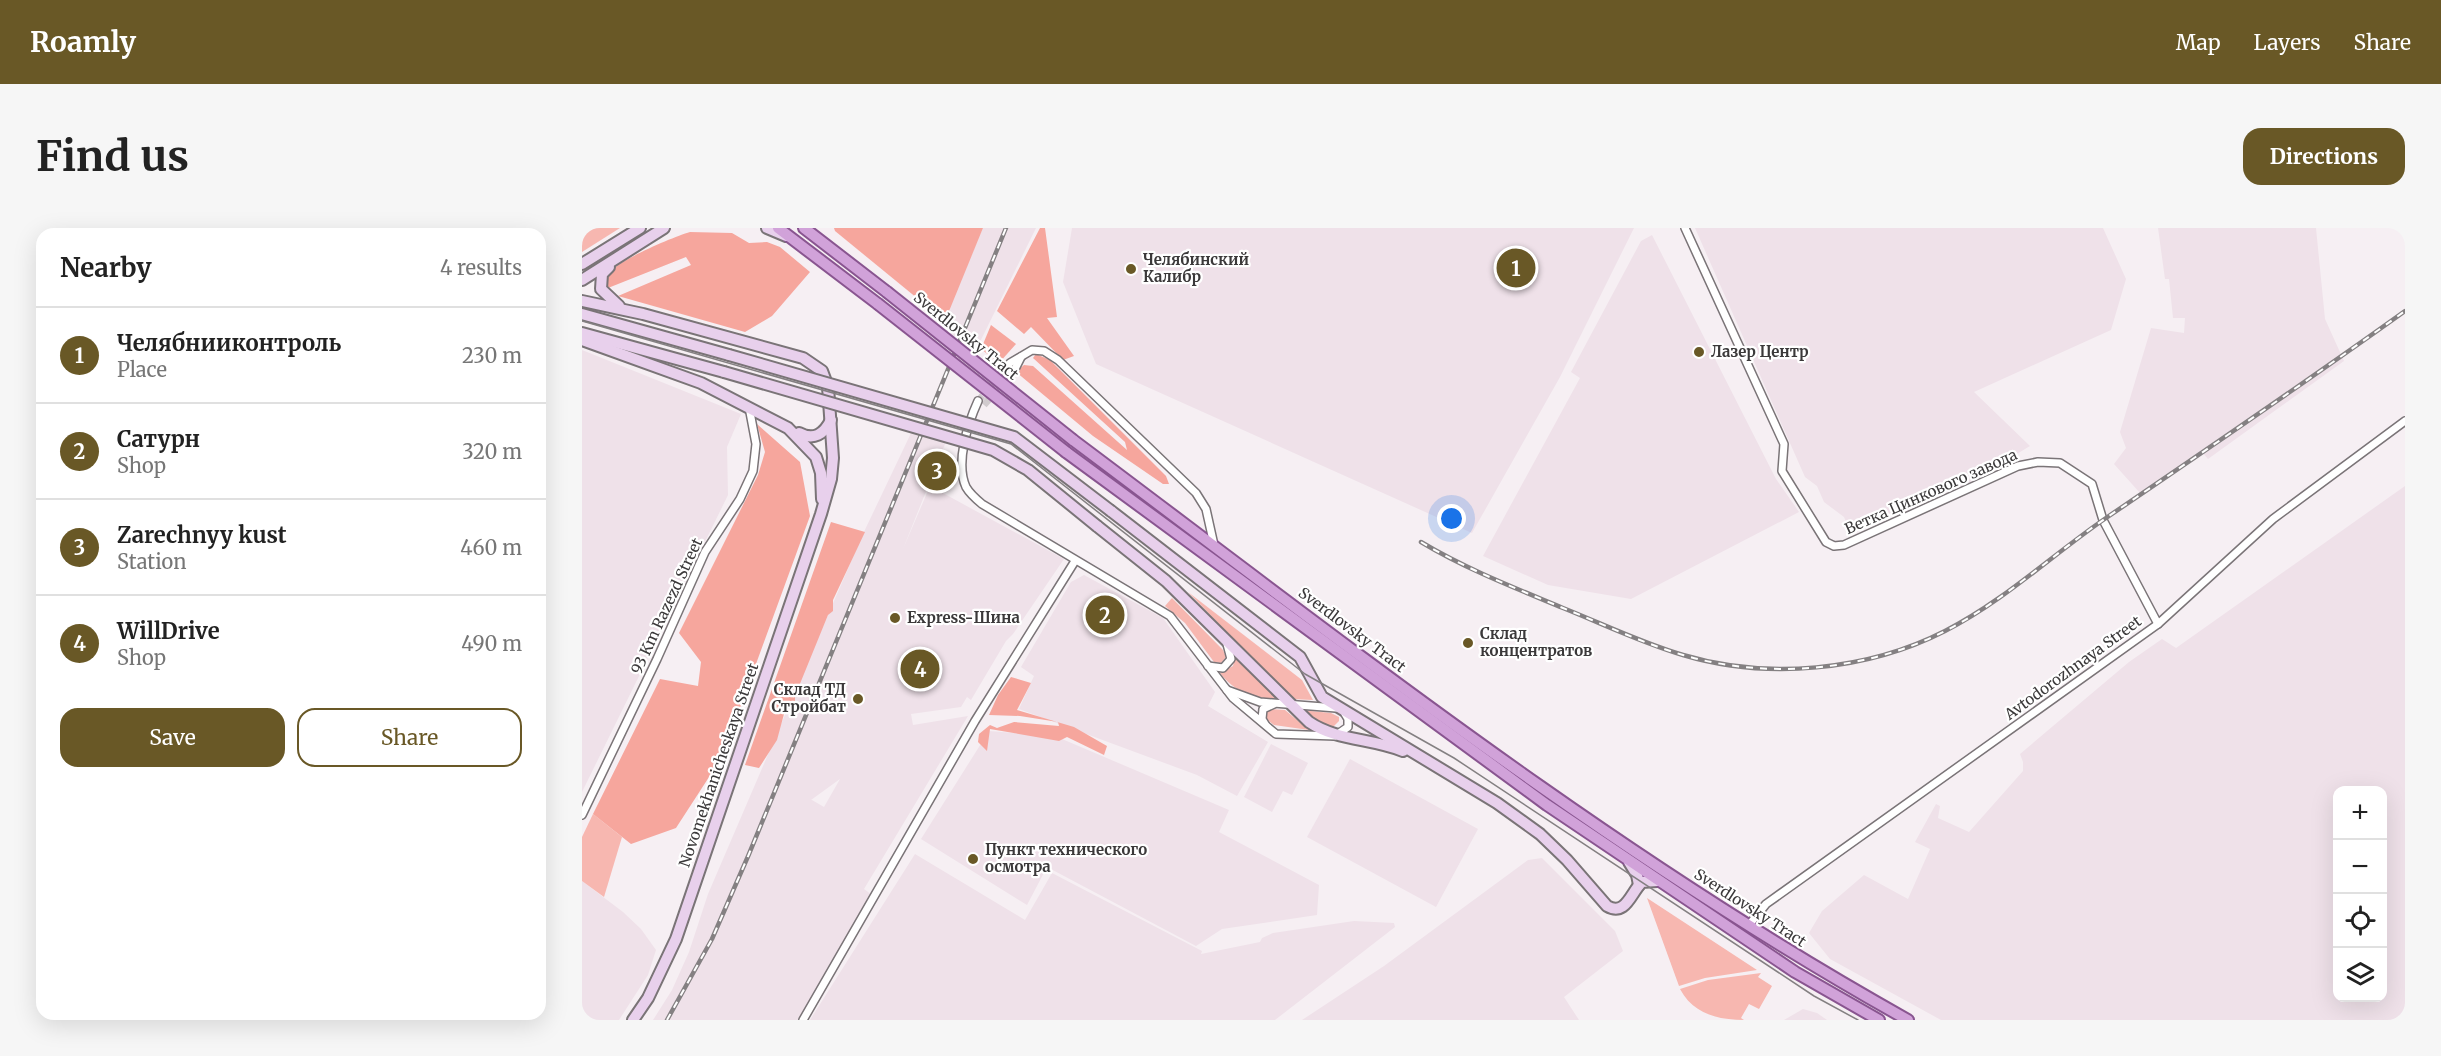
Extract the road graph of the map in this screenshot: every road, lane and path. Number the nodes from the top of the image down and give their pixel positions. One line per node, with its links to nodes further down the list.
1 (640, 228): 11 (main road)
2 (675, 228): 7 (main road)
3 (767, 228): 9 (main road)
4 (778, 228): 9 (main road, Sverdlovsky Tract)
5 (804, 228): 8 (main road, Sverdlovsky Tract)
6 (1685, 228): 27 (street, Ветка Цинкового завода)
7 (662, 230): 10 (main road)
8 (812, 232): 25 (main road, Sverdlovsky Tract, bridge)
9 (796, 240): 37 (main road, Sverdlovsky Tract, bridge)
10 (617, 258): 12 (main road); 14 (main road)
11 (582, 264)
12 (582, 280)
13 (582, 301): 14 (main road, Novomekhanicheskaya Street)
14 (625, 309): 21 (main road, Novomekhanicheskaya Street)
15 (582, 314): 32 (main road, bridge)
16 (582, 333): 28 (main road, bridge)
17 (582, 340): 20 (main road)
18 (1013, 366): 25 (street)
19 (981, 403): 26 (street)
20 (749, 407): 23 (main road); 36 (street, 93 Km Razezd Street)
21 (831, 420): 23 (main road); 24 (main road, Novomekhanicheskaya Street)
22 (2405, 421): 27 (street, Avtodorozhnaya Street)
23 (788, 428): 24 (main road)
24 (821, 514): 42 (main road, Novomekhanicheskaya Street)
25 (1214, 545): 40 (main road, Sverdlovsky Tract)
26 (1075, 561): 29 (street); 43 (street)
27 (2158, 624): 40 (street, Avtodorozhnaya Street)
28 (1225, 639): 29 (street); 31 (main road)
29 (1208, 666): 30 (street)
30 (1227, 690): 31 (street); 33 (street)
31 (1284, 704): 32 (street); 33 (street); 34 (main road)
32 (1338, 708): 34 (street); 35 (main road)
33 (1267, 727): 34 (street)
34 (1335, 736): 35 (main road)
35 (1425, 760): 39 (main road)
36 (582, 814)
37 (1629, 862): 38 (main road, Sverdlovsky Tract); 39 (main road)
38 (1658, 881): 39 (main road); 41 (main road, Sverdlovsky Tract)
39 (1639, 885)
40 (1749, 925): 41 (main road); 45 (main road, Sverdlovsky Tract)
41 (1741, 936): 44 (main road, Sverdlovsky Tract)
42 (633, 1020)
43 (803, 1020)
44 (1879, 1020)
45 (1908, 1020)

